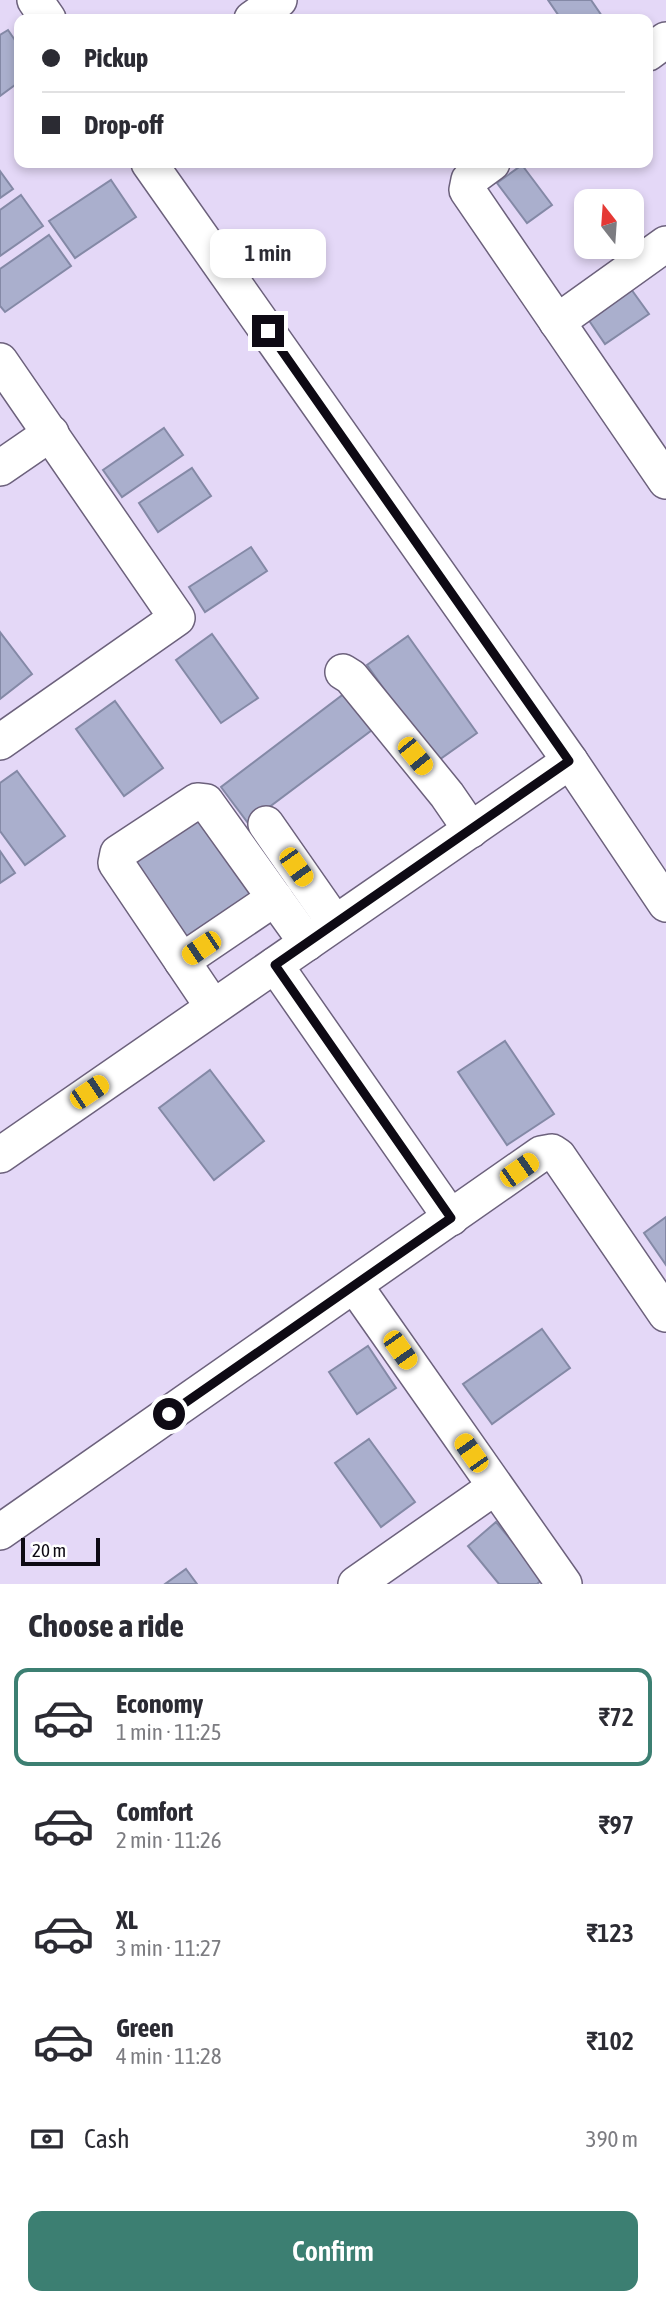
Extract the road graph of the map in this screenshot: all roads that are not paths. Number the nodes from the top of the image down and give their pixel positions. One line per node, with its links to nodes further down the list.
1 (279, 0): 2 (street)
2 (259, 14)
3 (153, 168): 13 (street)
4 (485, 168): 6 (street)
5 (666, 244): 6 (street)
6 (556, 322): 10 (street)
7 (0, 361): 8 (street)
8 (51, 433): 9 (street); 12 (street)
9 (0, 468)
10 (666, 481)
11 (343, 672): 15 (street)
12 (0, 742)
13 (569, 761): 15 (street); 17 (street)
14 (267, 824): 18 (street)
15 (471, 830): 18 (street)
16 (275, 898): 18 (street); 19 (street); 19 (street)
17 (666, 904)
18 (321, 933): 20 (street)
19 (182, 961): 21 (street)
20 (275, 965): 21 (street); 23 (street)
21 (213, 1007): 22 (street)
22 (0, 1155)
23 (451, 1218): 24 (street); 25 (street)
24 (355, 1286): 26 (street); 27 (street)
25 (666, 1314)
26 (495, 1487): 28 (street); 29 (street)
27 (0, 1532)
28 (356, 1584)
29 (564, 1584)

